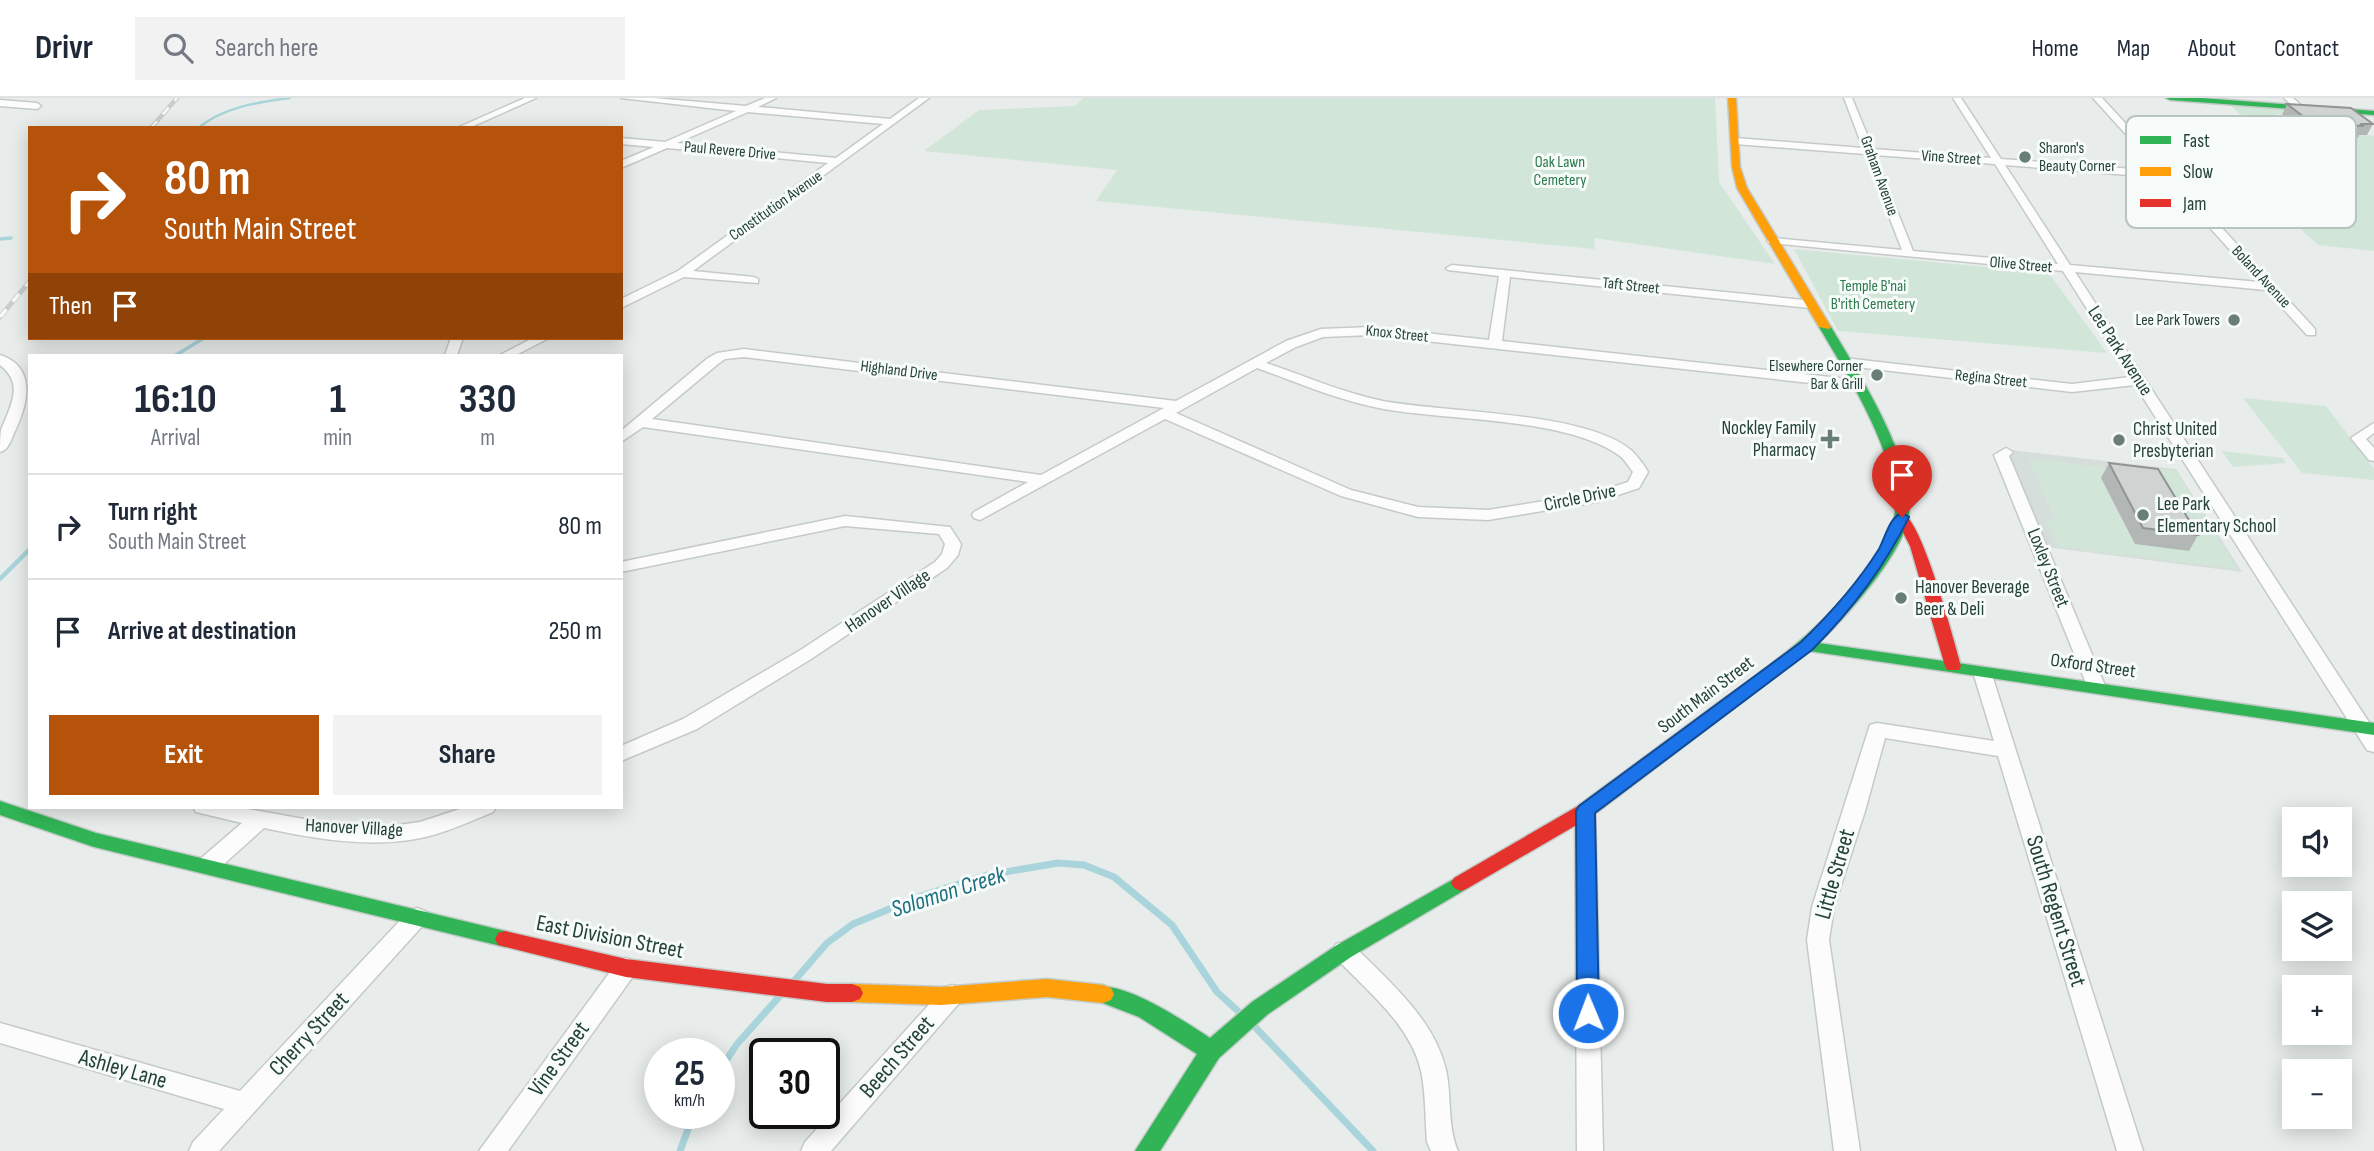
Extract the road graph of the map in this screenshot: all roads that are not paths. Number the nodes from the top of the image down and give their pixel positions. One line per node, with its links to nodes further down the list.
1 (533, 98): 16 (street)
2 (625, 98): 13 (street)
3 (772, 98): 13 (street)
4 (925, 98): 15 (street, Constitution Avenue)
5 (1732, 98): 19 (main road)
6 (1848, 98): 21 (street, Graham Avenue)
7 (1958, 98): 23 (street, Lee Park Avenue)
8 (2097, 98): 17 (street, Boland Avenue)
9 (2170, 98): 11 (main road)
10 (0, 103): 12 (street)
11 (2294, 103): 14 (main road)
12 (37, 106)
13 (749, 108): 15 (street); 20 (street)
14 (2374, 113)
15 (891, 122): 22 (street, Constitution Avenue)
16 (465, 126)
17 (2126, 130)
18 (623, 141): 20 (street, Paul Revere Drive)
19 (1735, 141): 21 (street, Vine Street); 27 (main road)
20 (665, 146): 22 (street, Paul Revere Drive); 24 (street)
21 (1870, 151): 23 (street, Vine Street); 28 (street, Graham Avenue)
22 (838, 161): 31 (street, Constitution Avenue)
23 (1997, 161): 25 (street, Vine Street); 30 (street, Lee Park Avenue)
24 (623, 164)
25 (2126, 172)
26 (2216, 228): 34 (street, Boland Avenue)
27 (1773, 241): 28 (street, Olive Street); 36 (main road)
28 (1909, 254): 30 (street, Olive Street)
29 (1452, 268): 32 (street, Taft Street)
30 (2066, 269): 34 (street, Olive Street); 44 (street, Lee Park Avenue)
31 (682, 273): 33 (street); 35 (street, Constitution Avenue)
32 (1505, 273): 36 (street, Taft Street); 39 (street)
33 (754, 281)
34 (2270, 287): 37 (street, Boland Avenue)
35 (623, 303)
36 (1810, 303): 42 (main road)
37 (2311, 332)
38 (539, 340): 40 (street)
39 (1495, 345): 43 (street, Knox Street); 45 (street, Knox Street)
40 (508, 354)
41 (0, 359): 50 (street)
42 (1844, 362): 44 (street, Regina Street); 45 (main road)
43 (1257, 364): 46 (street, Knox Street); 46 (street, Circle Drive)
44 (2139, 380): 61 (street, Lee Park Avenue)
45 (1857, 384): 55 (main road)
46 (1173, 410): 47 (street, Highland Drive); 53 (street, Knox Street)
47 (640, 422): 49 (street, Highland Drive); 53 (street)
48 (2374, 427): 52 (street)
49 (623, 436)
50 (0, 448)
51 (2006, 452): 60 (street, Loxley Street)
52 (2374, 457)
53 (1044, 480): 54 (street, Knox Street)
54 (980, 515)
55 (1902, 517): 57 (main road, South Main Street); 58 (main road)
56 (623, 567): 64 (street, Hanover Village)
57 (1806, 646): 58 (main road, Oxford Street); 68 (main road, South Main Street)
58 (1952, 666): 59 (main road, Oxford Street)
59 (1983, 671): 60 (main road, Oxford Street); 63 (street, South Regent Street)
60 (2097, 688): 61 (main road, Oxford Street)
61 (2369, 728): 62 (street, Lee Park Avenue)
62 (2374, 745)
63 (2006, 750): 84 (street, Little Street); 85 (street, South Regent Street)
64 (623, 753)
65 (0, 808): 70 (main road, East Division Street)
66 (214, 809): 69 (street, Hanover Village)
67 (480, 809): 69 (street, Hanover Village)
68 (1585, 811): 72 (main road, South Main Street); 83 (street)
69 (261, 818): 70 (street)
70 (207, 866): 71 (main road, East Division Street)
71 (416, 917): 73 (main road, East Division Street); 77 (street, Cherry Street)
72 (1344, 951): 76 (main road, South Main Street); 82 (street)
73 (626, 968): 74 (main road, East Division Street); 79 (street, Vine Street)
74 (952, 995): 76 (main road, East Division Street); 80 (street, Beech Street)
75 (0, 1033): 77 (street, Ashley Lane)
76 (1211, 1051): 81 (main road, South Main Street)
77 (245, 1104): 78 (street, Cherry Street)
78 (202, 1151)
79 (492, 1151)
80 (814, 1151)
81 (1147, 1151)
82 (1445, 1151)
83 (1590, 1151)
84 (1847, 1151)
85 (2130, 1151)

